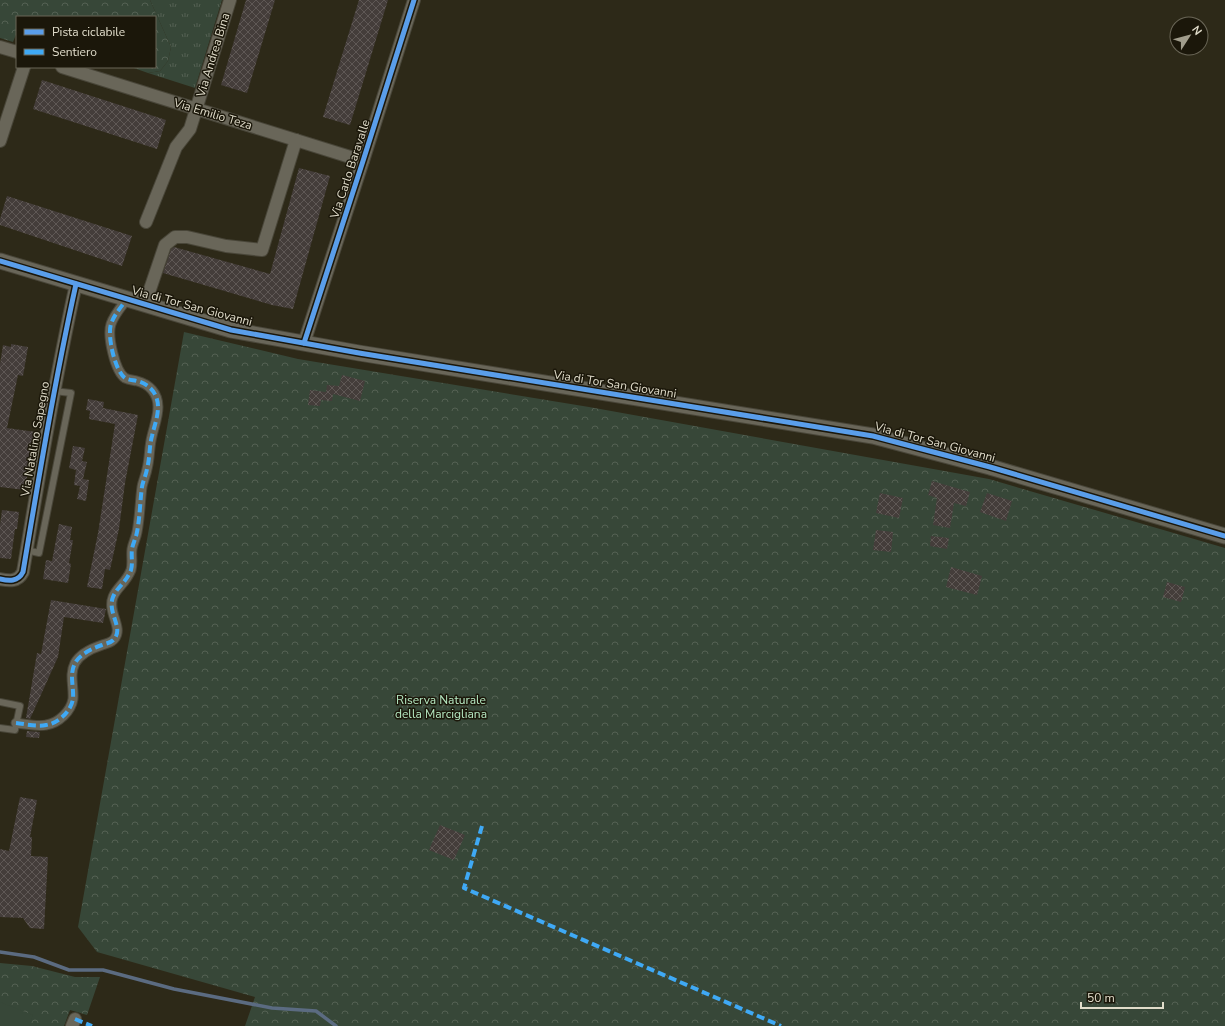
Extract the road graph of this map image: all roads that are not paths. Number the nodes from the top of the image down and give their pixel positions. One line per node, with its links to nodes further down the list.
1 (230, 0): 7 (street, Via Andrea Bina)
2 (414, 0): 10 (street, Via Carlo Baravalle)
3 (0, 47): 4 (street)
4 (16, 52)
5 (24, 68): 9 (street)
6 (65, 68): 7 (street, Via Emilio Teza)
7 (196, 109): 8 (street, Via Emilio Teza); 11 (street, Via Andrea Bina)
8 (296, 140): 10 (street, Via Emilio Teza); 15 (street)
9 (0, 141)
10 (363, 161): 16 (street, Via Carlo Baravalle)
11 (146, 222)
12 (0, 264): 13 (street, Via di Tor San Giovanni)
13 (76, 284): 14 (street, Via di Tor San Giovanni); 17 (street, Via Natalino Sapegno)
14 (127, 299): 15 (street, Via di Tor San Giovanni); 22 (street)
15 (146, 304): 16 (street, Via di Tor San Giovanni)
16 (304, 343): 18 (street, Via di Tor San Giovanni)
17 (54, 391): 19 (street, Via Natalino Sapegno); 19 (lane)
18 (1225, 536)
19 (26, 550): 20 (street, Via Natalino Sapegno)
20 (0, 579)
21 (0, 702): 22 (lane)
22 (16, 722): 23 (lane)
23 (0, 728)

